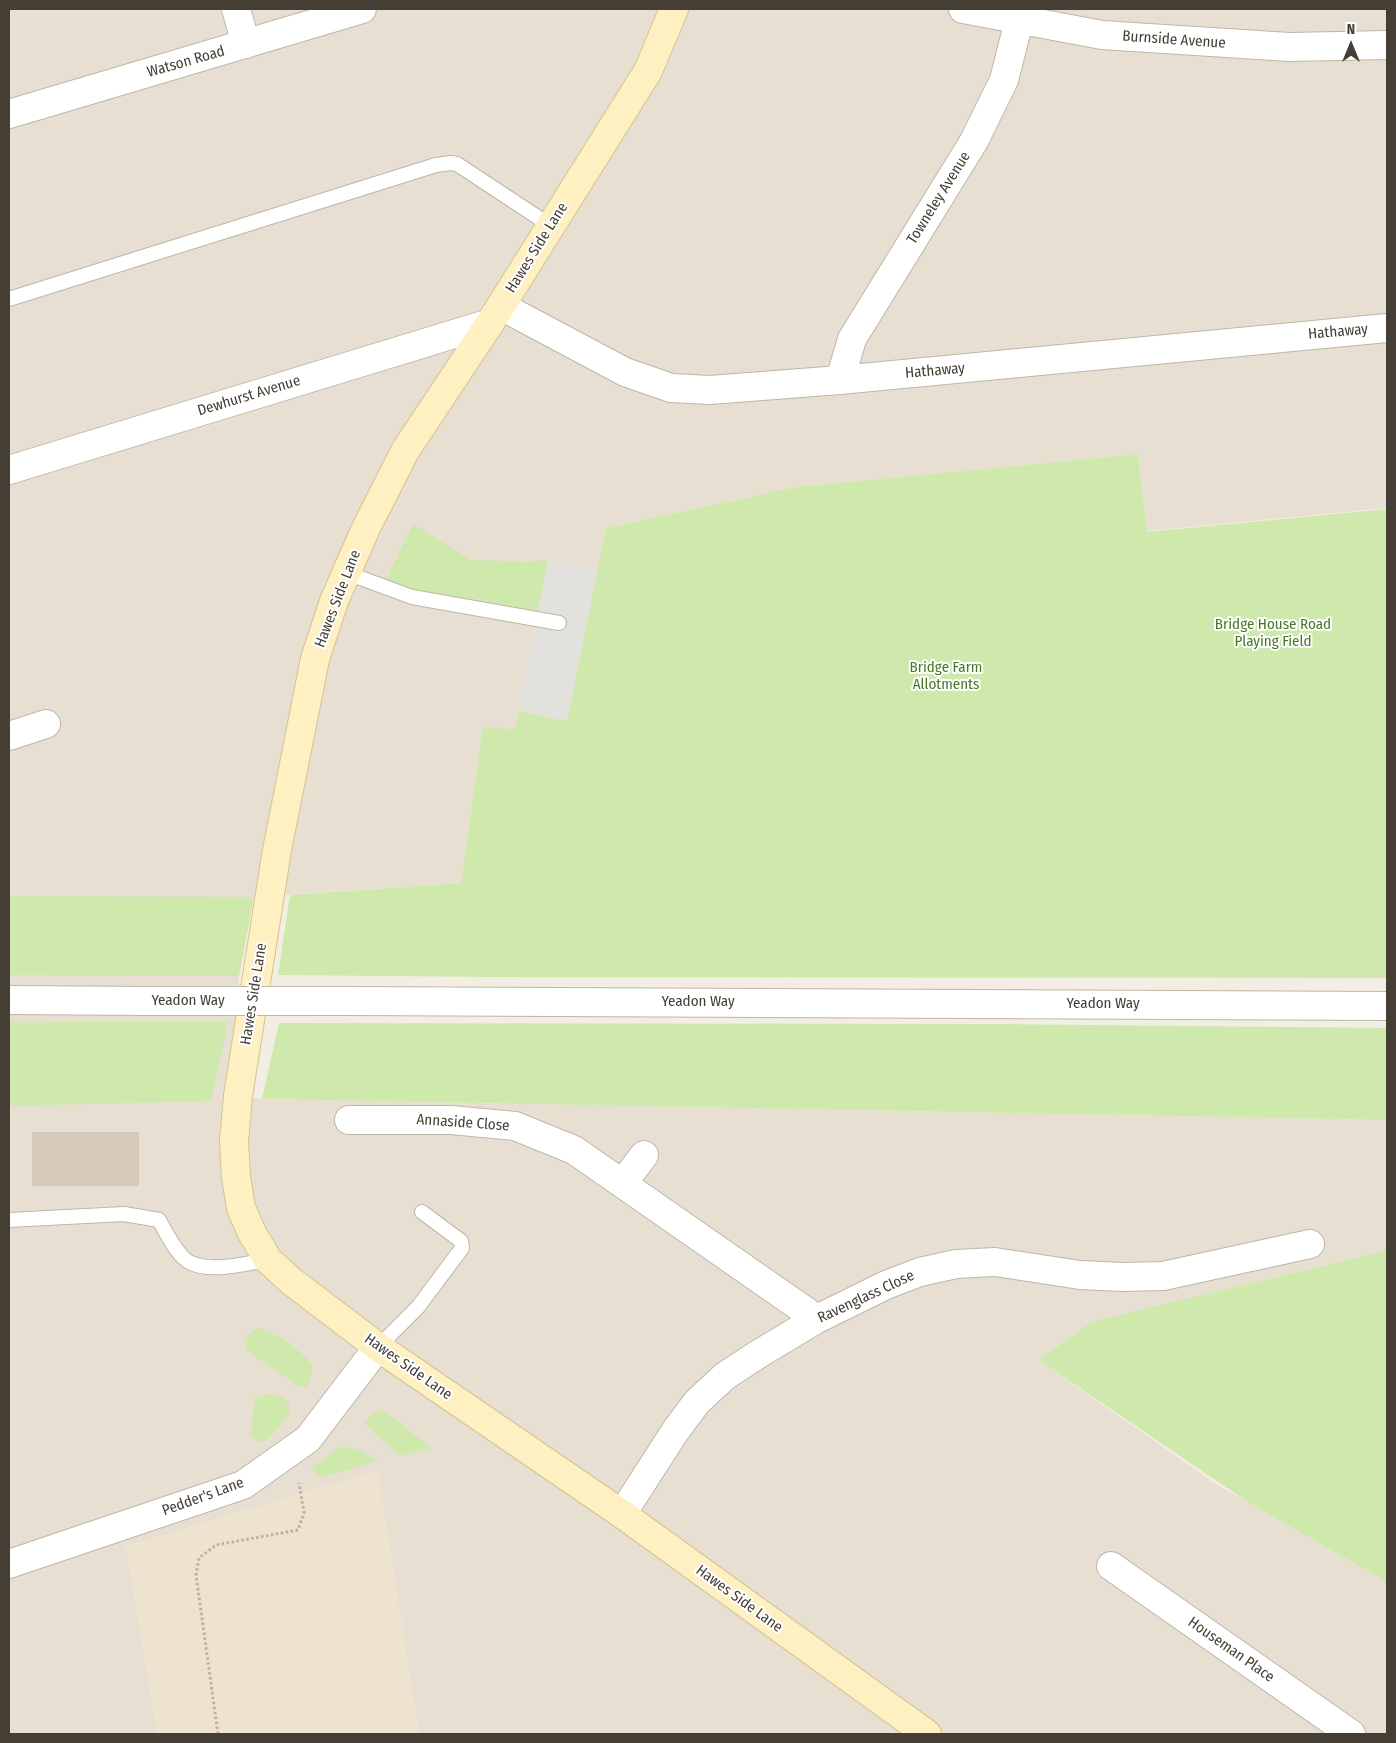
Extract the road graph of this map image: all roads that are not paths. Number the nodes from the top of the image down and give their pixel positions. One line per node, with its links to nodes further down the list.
1 (236, 9): 6 (street)
2 (362, 9): 6 (street, Watson Road)
3 (674, 9): 9 (main road, Hawes Side Lane)
4 (963, 9): 5 (street, Burnside Avenue)
5 (1022, 14): 7 (street, Burnside Avenue); 13 (street, Towneley Avenue)
6 (246, 44): 8 (street, Watson Road)
7 (1387, 45)
8 (9, 114)
9 (551, 226): 10 (lane); 11 (main road, Hawes Side Lane)
10 (9, 299)
11 (496, 314): 13 (street, Hathaway); 14 (street, Dewhurst Avenue); 15 (main road, Hawes Side Lane)
12 (1387, 328): 13 (street, Hathaway)
13 (840, 380)
14 (9, 470)
15 (347, 573): 16 (lane); 27 (main road, Hawes Side Lane)
16 (559, 623)
17 (46, 724): 18 (street)
18 (9, 736)
19 (9, 1000): 20 (street, Yeadon Way, bridge)
20 (1387, 1006)
21 (349, 1120): 23 (street, Annaside Close)
22 (644, 1156): 23 (street)
23 (623, 1183): 28 (street, Annaside Close)
24 (422, 1212): 29 (lane)
25 (9, 1220): 27 (lane)
26 (1310, 1244): 28 (street, Ravenglass Close)
27 (268, 1260): 29 (main road, Hawes Side Lane)
28 (816, 1320): 30 (street, Ravenglass Close)
29 (378, 1347): 30 (main road, Hawes Side Lane); 31 (street, Pedder's Lane)
30 (622, 1514): 33 (main road, Hawes Side Lane)
31 (9, 1564)
32 (1111, 1566): 34 (street, Houseman Place)
33 (927, 1734)
34 (1351, 1734)

